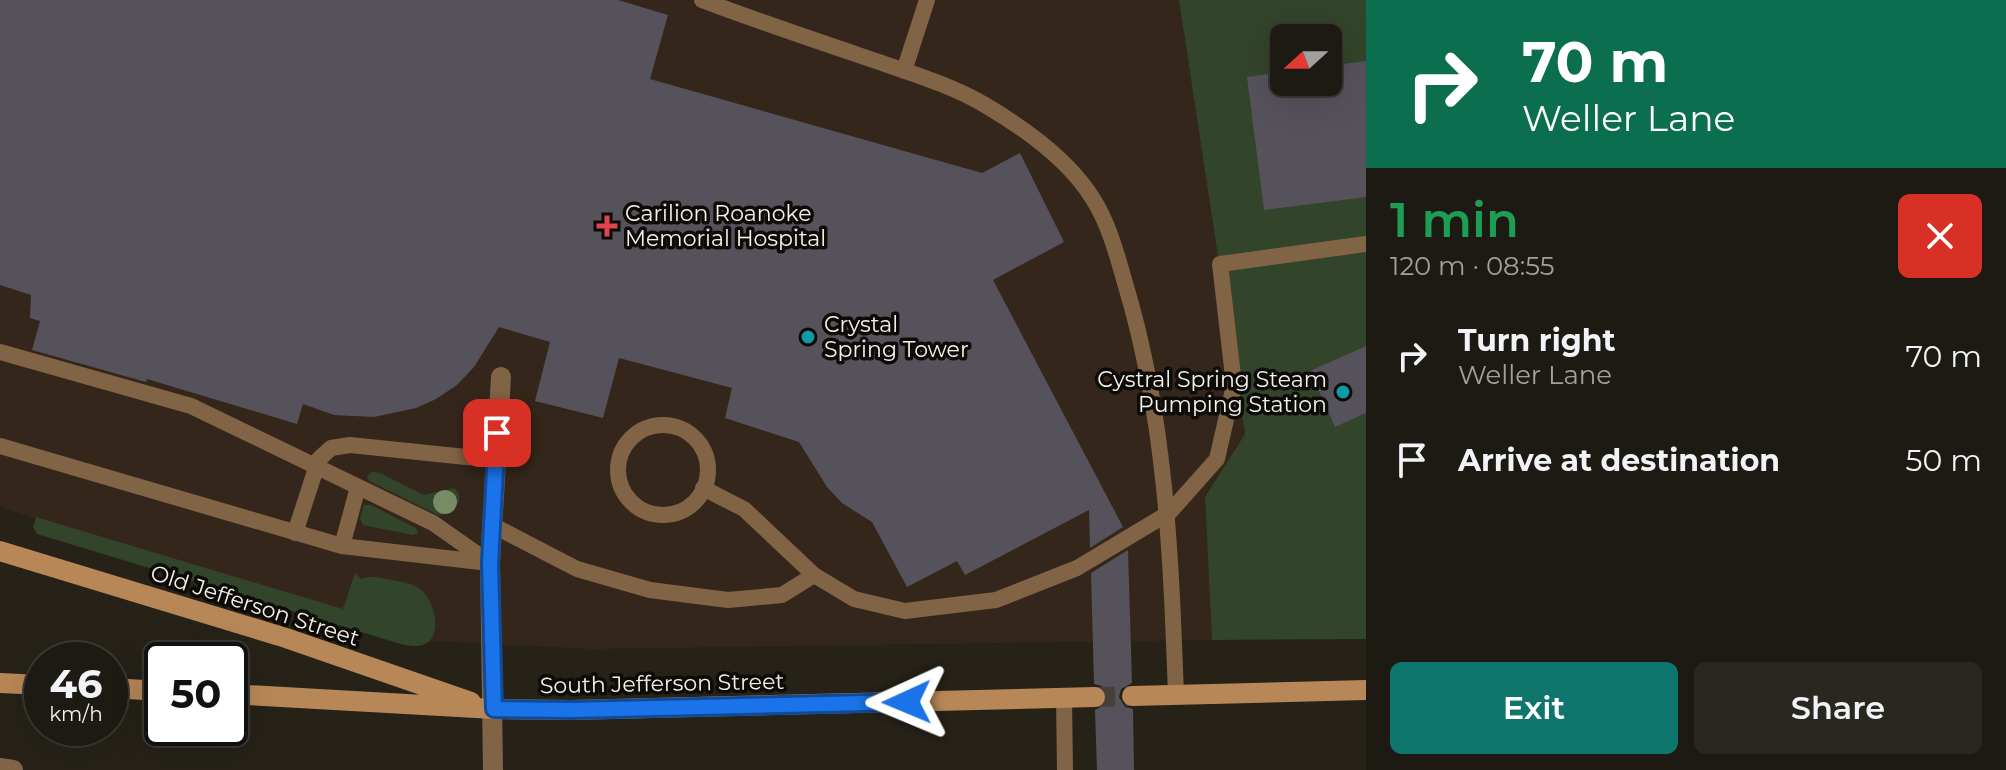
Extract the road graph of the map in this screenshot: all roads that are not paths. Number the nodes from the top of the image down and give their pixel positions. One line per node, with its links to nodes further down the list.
1 (702, 0): 3 (lane)
2 (927, 0): 3 (lane)
3 (904, 71): 12 (lane)
4 (1366, 244): 12 (lane)
5 (0, 352): 9 (lane)
6 (501, 377): 8 (street)
7 (0, 446): 14 (lane)
8 (495, 460): 9 (lane); 13 (street)
9 (316, 467): 10 (lane); 14 (lane)
10 (358, 487): 15 (lane); 17 (lane)
11 (703, 488): 11 (lane); 18 (lane)
12 (1169, 513): 18 (lane); 24 (lane)
13 (492, 525): 17 (street); 18 (lane)
14 (295, 533): 15 (lane)
15 (342, 546): 17 (lane)
16 (0, 551): 27 (main road, Old Jefferson Street)
17 (490, 563): 27 (street)
18 (814, 575)
19 (0, 683): 20 (main road)
20 (24, 684)
21 (1366, 690): 24 (main road)
22 (248, 695): 27 (main road, South Jefferson Street)
23 (1132, 696): 24 (main road)
24 (1176, 696)
25 (1095, 697): 26 (main road, South Jefferson Street)
26 (1064, 698): 27 (main road, South Jefferson Street); 31 (lane)
27 (494, 709): 30 (street)
28 (0, 768): 29 (street)
29 (13, 770)
30 (493, 770)
31 (1065, 770)

